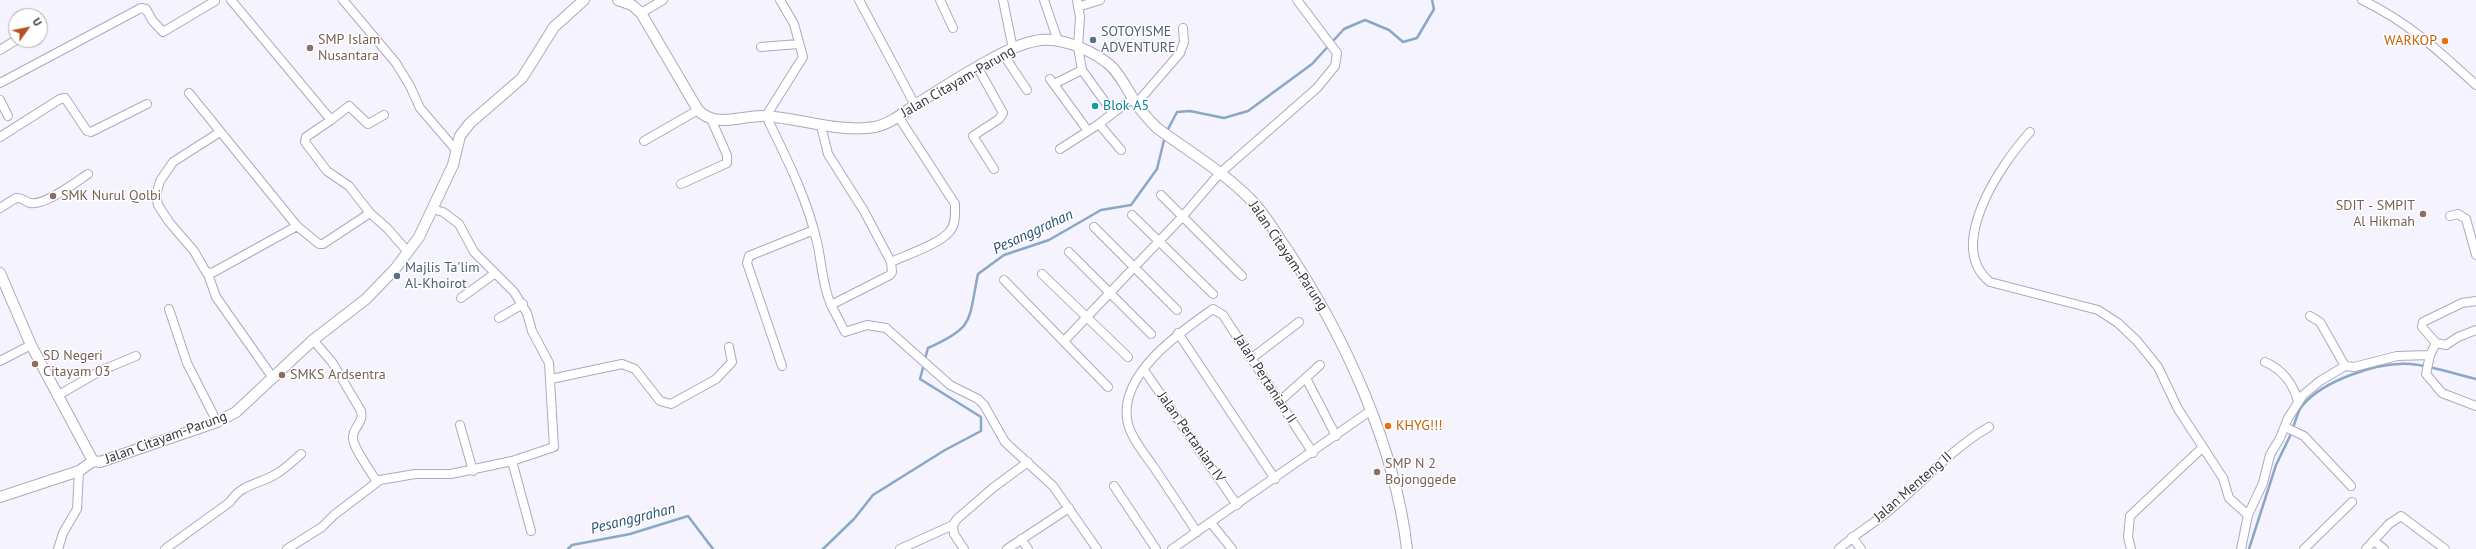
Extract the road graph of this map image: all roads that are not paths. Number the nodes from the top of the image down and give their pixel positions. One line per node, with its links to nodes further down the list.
1 (215, 0): 27 (street)
2 (231, 0): 41 (street)
3 (343, 0): 51 (street)
4 (584, 0): 51 (street, Jalan Citayam-Parung)
5 (618, 0): 16 (street)
6 (663, 0): 16 (street)
7 (780, 0): 20 (street)
8 (859, 0): 34 (street)
9 (940, 0): 17 (street)
10 (1003, 0): 23 (street)
11 (1044, 0): 19 (street)
12 (1100, 0): 15 (street)
13 (1297, 0): 55 (street)
14 (2362, 0): 28 (street)
15 (1078, 3): 21 (street)
16 (641, 13): 35 (street)
17 (953, 28)
18 (1183, 28): 33 (street)
19 (1058, 41): 21 (street, Jalan Citayam-Parung); 23 (street, Jalan Citayam-Parung)
20 (798, 44): 22 (street); 39 (street)
21 (1078, 47): 26 (street); 33 (street, Jalan Citayam-Parung)
22 (761, 48)
23 (1013, 49): 24 (street, Jalan Citayam-Parung)
24 (1003, 54): 25 (street, Jalan Citayam-Parung); 29 (street)
25 (978, 68): 34 (street, Jalan Citayam-Parung); 53 (street)
26 (1082, 70): 36 (street); 45 (street)
27 (0, 83)
28 (2476, 84)
29 (1027, 90)
30 (189, 93): 46 (street)
31 (0, 100): 38 (street)
32 (146, 104): 48 (street)
33 (1132, 104): 36 (street); 55 (street, Jalan Citayam-Parung)
34 (915, 105): 40 (street, Jalan Citayam-Parung)
35 (698, 110): 42 (street); 49 (street)
36 (1113, 113): 43 (street)
37 (384, 115): 41 (street)
38 (8, 116)
39 (766, 116): 42 (street, Jalan Citayam-Parung); 44 (street, Jalan Citayam-Parung); 66 (street)
40 (898, 116): 44 (street, Jalan Citayam-Parung); 71 (street)
41 (331, 120): 60 (street)
42 (711, 120): 56 (street)
43 (1099, 124): 45 (street); 52 (street)
44 (821, 126): 71 (street)
45 (1088, 131): 50 (street)
46 (220, 132): 64 (street); 74 (street)
47 (2030, 132): 123 (street)
48 (0, 137)
49 (644, 141)
50 (1060, 149)
51 (456, 150): 59 (street, Jalan Citayam-Parung)
52 (1121, 150)
53 (994, 169)
54 (88, 174): 58 (street)
55 (1219, 174): 63 (street); 117 (street, Jalan Citayam-Parung)
56 (681, 184)
57 (1160, 195): 63 (street)
58 (0, 208)
59 (432, 208): 68 (street, Jalan Citayam-Parung); 75 (street)
60 (370, 213): 64 (street); 68 (street)
61 (1132, 215): 67 (street)
62 (2450, 216): 70 (street)
63 (1182, 217): 67 (street); 77 (street)
64 (297, 226): 74 (street)
65 (1094, 228): 72 (street)
66 (814, 230): 84 (street); 106 (street)
67 (1159, 241): 72 (street); 80 (street)
68 (408, 252): 94 (street, Jalan Citayam-Parung)
69 (1069, 252): 79 (street)
70 (2476, 255)
71 (891, 262): 84 (street)
72 (1134, 267): 79 (street); 86 (street)
73 (0, 273): 97 (street, Jalan Citayam-Parung)
74 (208, 274): 109 (street)
75 (494, 274): 81 (street); 83 (street)
76 (1042, 274): 88 (street)
77 (1242, 276)
78 (1004, 280): 95 (street)
79 (1109, 293): 88 (street); 93 (street)
80 (1213, 294)
81 (461, 298)
82 (2476, 300): 96 (street)
83 (523, 304): 89 (street); 111 (street)
84 (831, 305): 128 (street)
85 (170, 309): 118 (street)
86 (1177, 310)
87 (2310, 316): 107 (street)
88 (1085, 317): 95 (street); 100 (street)
89 (499, 318)
90 (1299, 322): 101 (street)
91 (2476, 330): 96 (street)
92 (1178, 333): 101 (street, Jalan Pertanian II); 108 (street); 131 (street)
93 (1151, 334)
94 (313, 340): 109 (street, Jalan Citayam-Parung); 132 (street)
95 (1064, 340): 112 (street)
96 (2436, 343): 102 (street)
97 (31, 344): 103 (street); 113 (street, Jalan Citayam-Parung)
98 (729, 346): 111 (street)
99 (136, 356): 113 (street)
100 (1128, 357)
101 (1252, 358): 114 (street, Jalan Pertanian II)
102 (2430, 358): 107 (street); 116 (street)
103 (0, 361)
104 (2265, 362): 115 (street)
105 (1320, 365): 110 (street)
106 (782, 366)
107 (2346, 366): 115 (street)
108 (1144, 370): 137 (street, Jalan Pertanian IV); 143 (street)
109 (273, 378): 118 (street, Jalan Citayam-Parung)
110 (1306, 378): 114 (street); 122 (street)
111 (551, 379): 126 (street)
112 (1108, 387)
113 (57, 396): 127 (street, Jalan Citayam-Parung)
114 (1280, 401): 124 (street, Jalan Pertanian II)
115 (2298, 401): 120 (street)
116 (2476, 406)
117 (1370, 411): 122 (street); 158 (street, Jalan Citayam-Parung)
118 (217, 422): 127 (street, Jalan Citayam-Parung)
119 (460, 424): 130 (street)
120 (2285, 426): 134 (street); 139 (street)
121 (1989, 427): 144 (street, Jalan Menteng II)
122 (1336, 436): 124 (street)
123 (2202, 448): 139 (street); 161 (street)
124 (1313, 453): 131 (street)
125 (300, 454): 149 (street)
126 (512, 461): 130 (street); 142 (street)
127 (93, 462): 129 (street)
128 (1028, 462): 138 (street); 141 (street)
129 (78, 471): 135 (street); 148 (street)
130 (473, 471): 132 (street)
131 (1275, 479): 137 (street)
132 (377, 482): 150 (street)
133 (1114, 486): 156 (street)
134 (2351, 486)
135 (0, 497)
136 (2352, 502): 163 (street)
137 (1237, 505): 140 (street)
138 (1069, 508): 145 (street); 155 (street)
139 (2248, 515): 162 (street)
140 (1211, 522): 143 (street); 157 (street)
141 (953, 525): 151 (street); 152 (street)
142 (531, 531)
143 (1197, 532): 147 (street)
144 (1852, 537): 159 (street, Jalan Menteng II); 160 (street)
145 (1021, 539): 153 (street); 154 (street)
146 (2374, 541): 164 (street); 165 (street); 166 (street)
147 (1174, 548)
148 (58, 549)
149 (165, 549)
150 (287, 549)
151 (900, 549)
152 (964, 549)
153 (1007, 549)
154 (1028, 549)
155 (1097, 549)
156 (1156, 549)
157 (1232, 549)
158 (1407, 549)
159 (1839, 549)
160 (1860, 549)
161 (2131, 549)
162 (2241, 549)
163 (2304, 549)
164 (2366, 549)
165 (2384, 549)
166 (2445, 549)

